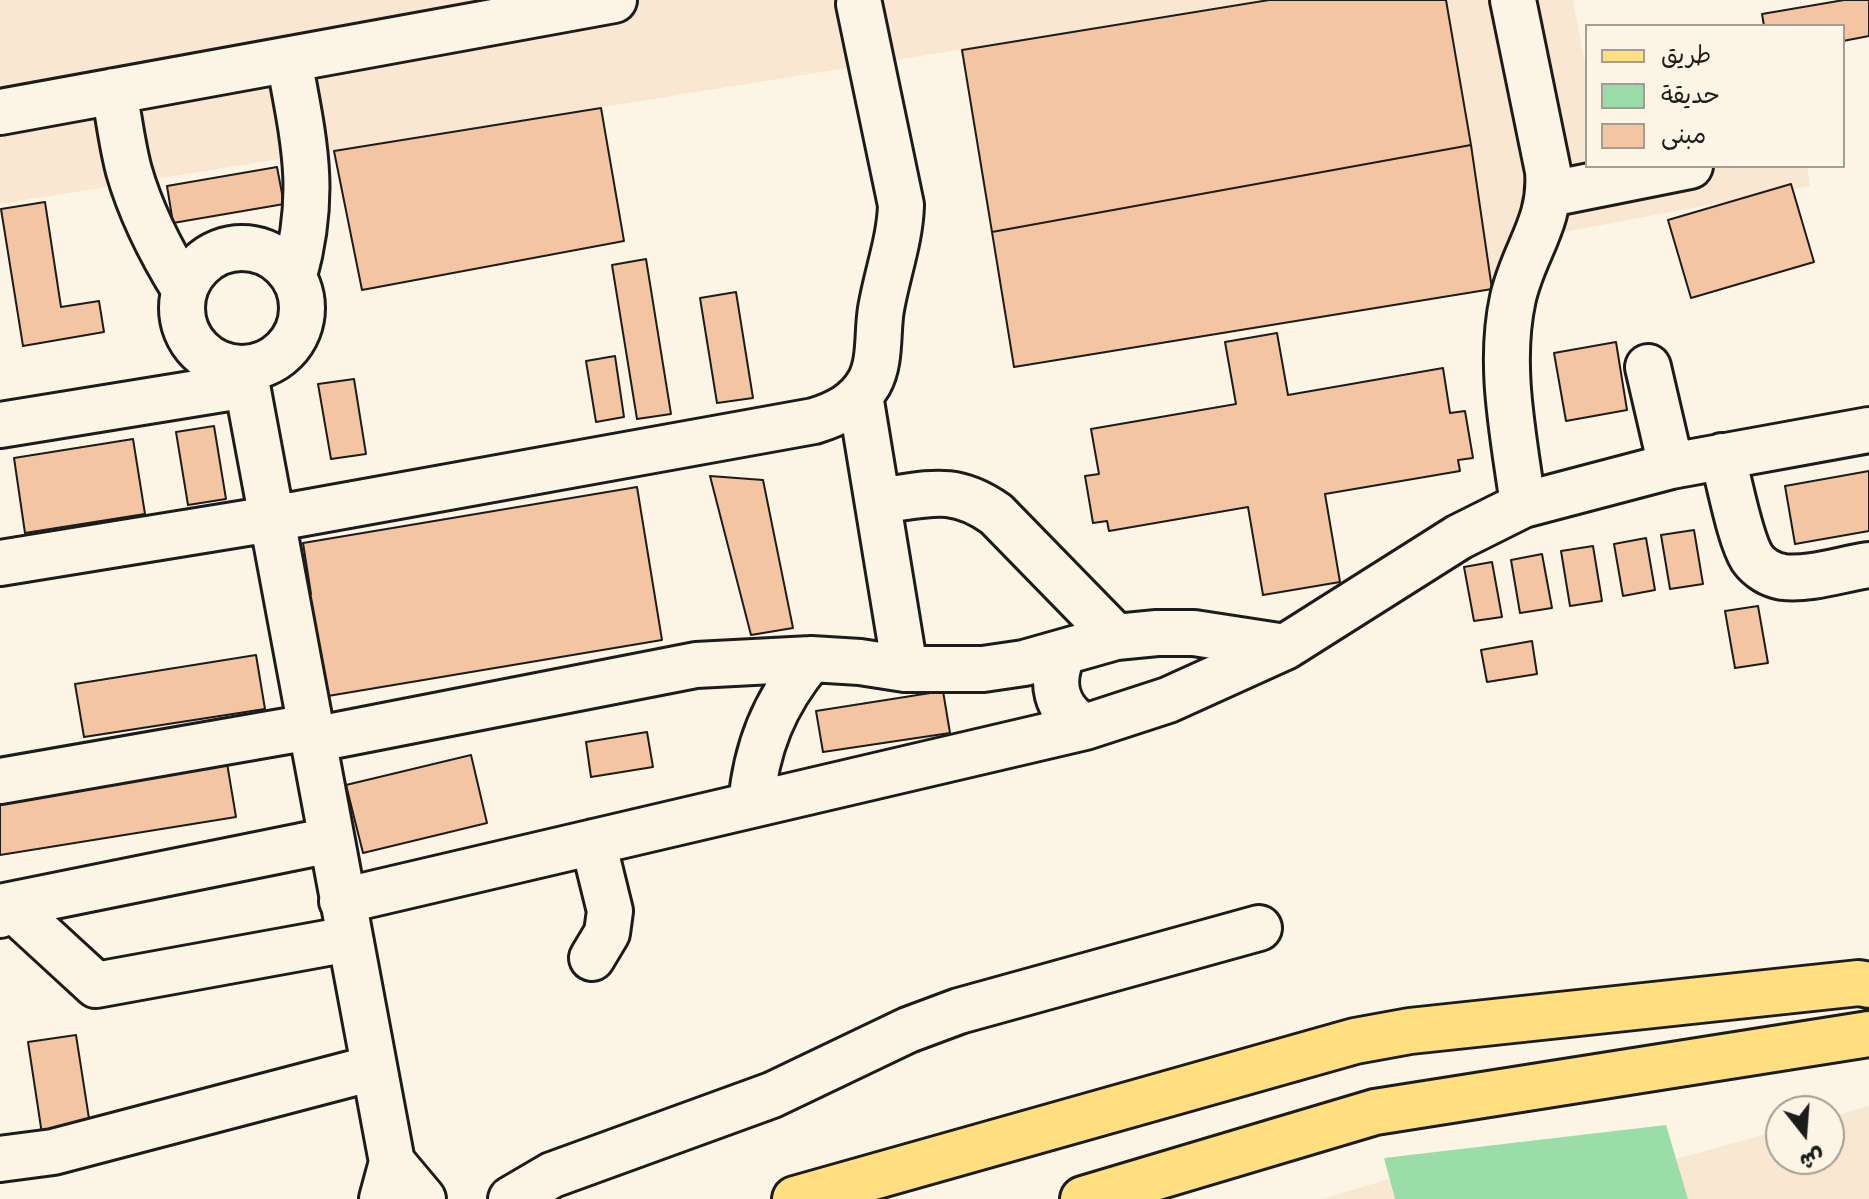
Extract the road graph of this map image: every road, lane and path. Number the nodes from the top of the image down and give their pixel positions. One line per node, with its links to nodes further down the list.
1 (614, 0): 4 (lane)
2 (1513, 0): 8 (lane)
3 (855, 1): 13 (lane)
4 (289, 60): 5 (lane); 9 (lane)
5 (114, 91): 6 (lane); 10 (lane)
6 (0, 112)
7 (1680, 168): 8 (lane)
8 (1550, 194): 19 (lane)
9 (294, 276): 10 (lane); 12 (lane)
10 (184, 289): 12 (lane)
11 (1648, 367): 17 (lane)
12 (246, 377): 14 (lane); 20 (lane)
13 (860, 395): 18 (lane); 20 (lane)
14 (0, 425)
15 (1869, 430): 16 (lane)
16 (1722, 456): 17 (lane); 22 (lane)
17 (1671, 466): 19 (lane)
18 (878, 501): 23 (lane); 27 (lane)
19 (1523, 505): 24 (lane)
20 (271, 519): 21 (lane); 31 (lane)
21 (0, 563)
22 (1869, 565)
23 (1137, 635): 24 (lane); 25 (lane); 28 (lane)
24 (1285, 647): 28 (lane)
25 (1064, 652): 27 (lane); 30 (lane)
26 (811, 659): 27 (lane); 29 (lane); 31 (lane)
27 (905, 669)
28 (1168, 700): 30 (lane)
29 (767, 727): 33 (lane); 34 (lane)
30 (1085, 727): 33 (lane)
31 (311, 734): 32 (lane); 35 (lane)
32 (0, 781)
33 (794, 795): 34 (lane)
34 (751, 805): 36 (lane)
35 (331, 840): 37 (lane); 38 (lane)
36 (593, 842): 38 (lane); 40 (lane)
37 (3, 909): 38 (lane)
38 (346, 920): 43 (lane)
39 (1259, 928): 47 (lane)
40 (592, 958)
41 (1869, 985): 48 (main road)
42 (1869, 1034): 49 (main road)
43 (373, 1068): 44 (lane); 45 (lane)
44 (0, 1159)
45 (387, 1180): 46 (lane)
46 (423, 1199)
47 (511, 1199)
48 (795, 1199)
49 (1083, 1199)

